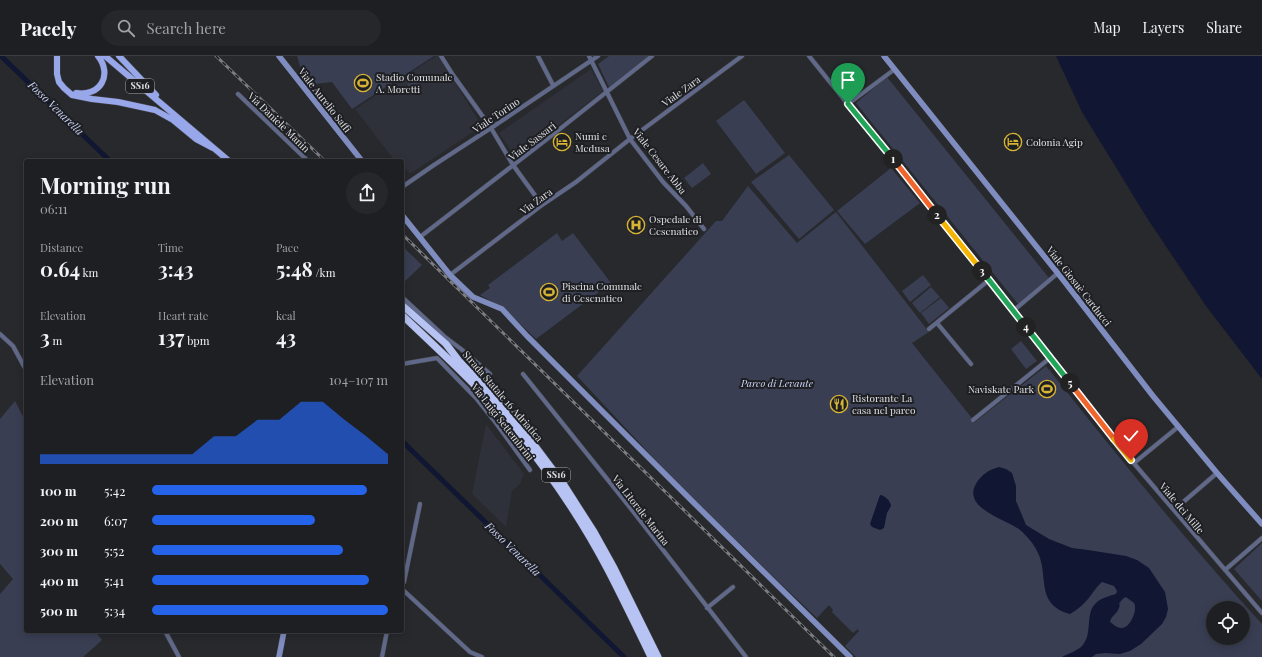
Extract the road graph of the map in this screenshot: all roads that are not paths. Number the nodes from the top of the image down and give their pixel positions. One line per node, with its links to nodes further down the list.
1 (57, 56): 16 (main road)
2 (98, 56): 16 (main road)
3 (105, 56): 20 (main road, SS16)
4 (119, 56): 20 (main road)
5 (279, 56): 26 (street, Viale Aurelio Saffi)
6 (441, 56): 21 (street)
7 (538, 56): 15 (street)
8 (598, 56): 13 (street, Viale Torino)
9 (652, 56): 17 (street, Viale Sassari)
10 (809, 56): 19 (street, Viale dei Mille)
11 (884, 56): 14 (street, Viale Giosuè Carducci)
12 (739, 57): 22 (street, Viale Zara)
13 (590, 58): 15 (street, Viale Torino); 17 (street, Viale Cesare Abba)
14 (895, 69): 19 (street); 33 (street, Viale Giosuè Carducci)
15 (553, 86): 21 (street, Viale Torino)
16 (64, 88): 23 (main road)
17 (607, 91): 22 (street, Viale Cesare Abba); 27 (street, Viale Sassari)
18 (238, 94): 25 (street, Via Daniele Manin)
19 (848, 104): 35 (street, Viale dei Mille)
20 (175, 115): 23 (main road, SS16)
21 (491, 128): 27 (street); 28 (street, Viale Torino)
22 (630, 139): 29 (street, Via Zara); 31 (street, Viale Cesare Abba)
23 (213, 148): 24 (main road, SS16)
24 (226, 159)
25 (306, 159)
26 (360, 159)
27 (513, 165): 29 (street); 32 (street, Viale Sassari)
28 (404, 186)
29 (542, 205): 34 (street, Via Zara)
30 (404, 217): 32 (street)
31 (704, 229)
32 (420, 237): 34 (street)
33 (1058, 273): 38 (street); 50 (street, Viale Giosuè Carducci)
34 (450, 275): 74 (street)
35 (989, 280): 38 (street, Viale dei Mille); 40 (street)
36 (404, 299): 47 (street)
37 (404, 307): 72 (highway, Strada Statale 16 Adriatica / SS16)
38 (1013, 311): 43 (street, Viale dei Mille)
39 (404, 317): 71 (highway, Strada Statale 16 Adriatica / SS16)
40 (937, 323): 41 (street); 45 (street)
41 (929, 329)
42 (0, 334): 46 (street)
43 (1050, 358): 49 (street); 51 (street, Viale dei Mille)
44 (404, 364): 52 (street, Via Luigi Settembrini)
45 (971, 364)
46 (24, 366)
47 (490, 374)
48 (523, 374): 62 (street, Via Litorale Marina)
49 (973, 420)
50 (1178, 427): 51 (street); 53 (street, Viale Giosuè Carducci)
51 (1134, 463): 55 (street, Viale dei Mille)
52 (530, 470)
53 (1217, 473): 55 (street); 56 (street, Viale Giosuè Carducci)
54 (420, 504): 59 (street)
55 (1174, 510): 58 (street, Viale dei Mille)
56 (1262, 524)
57 (1262, 538): 58 (street)
58 (1224, 570): 63 (street, Viale dei Mille)
59 (404, 582)
60 (733, 588): 62 (street)
61 (404, 591): 70 (street)
62 (707, 608): 73 (street, Via Litorale Marina)
63 (1262, 614)
64 (166, 633): 67 (street)
65 (284, 633): 68 (street)
66 (387, 633): 69 (street)
67 (179, 657)
68 (278, 657)
69 (382, 657)
70 (482, 657)
71 (651, 657)
72 (658, 657)
73 (746, 657)
74 (850, 657)

